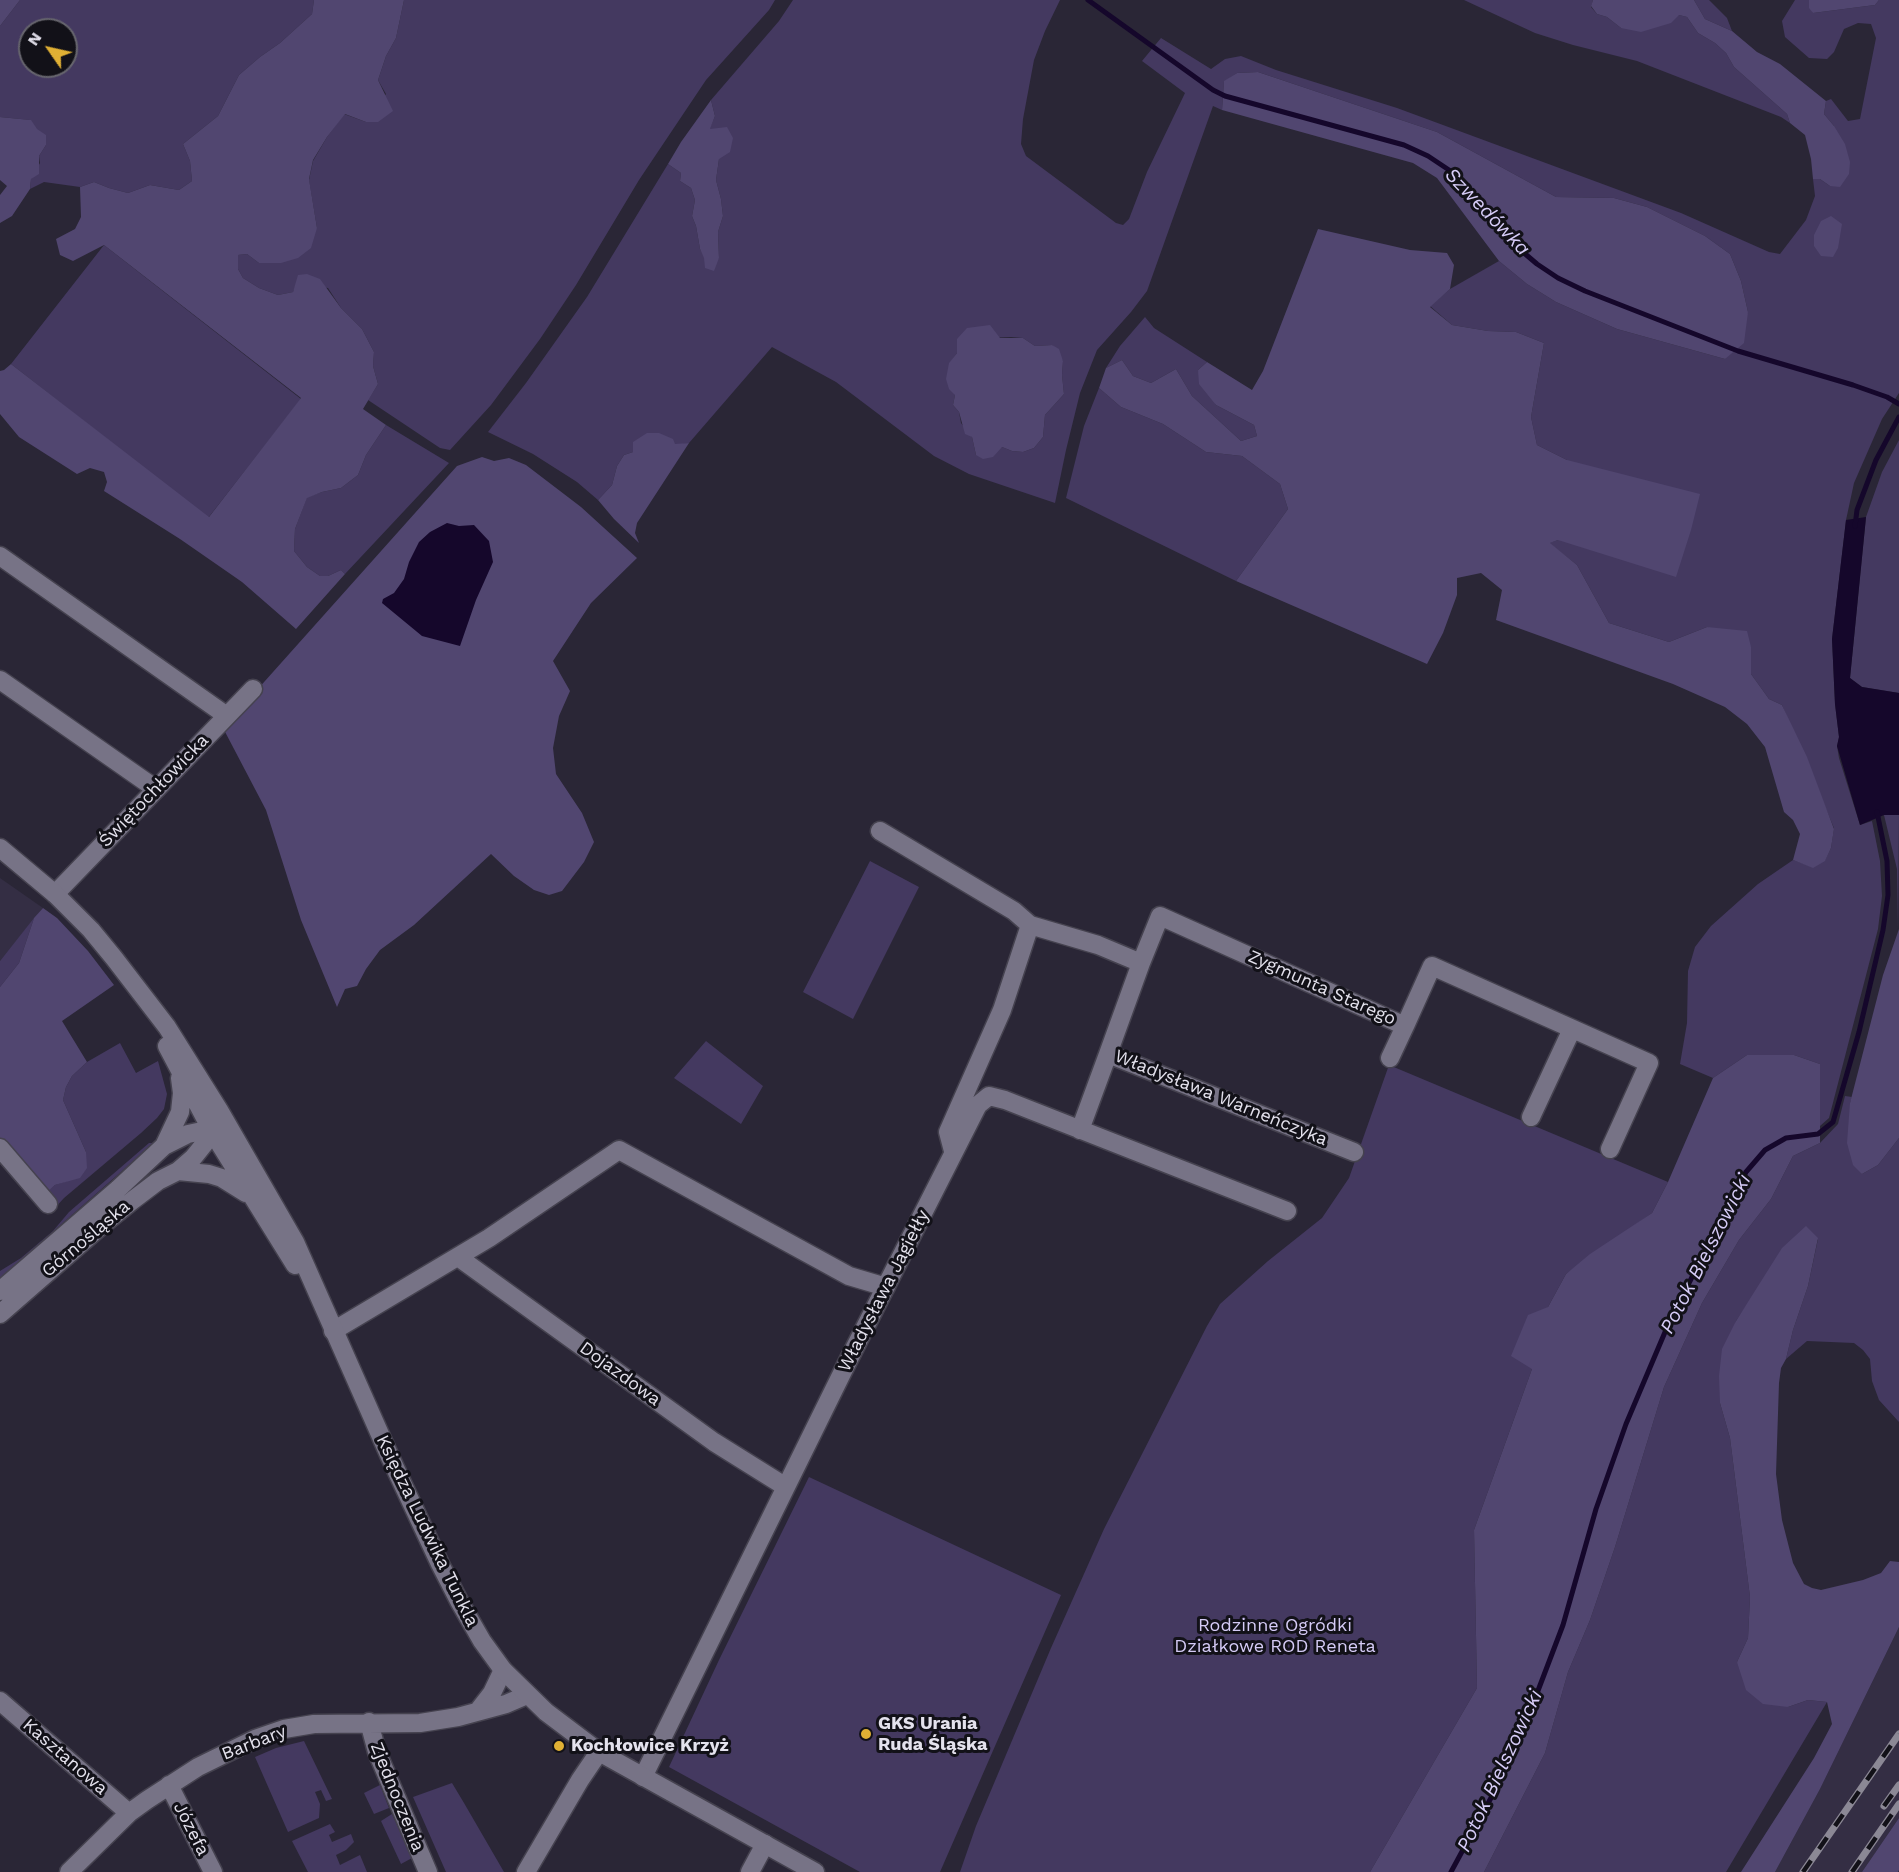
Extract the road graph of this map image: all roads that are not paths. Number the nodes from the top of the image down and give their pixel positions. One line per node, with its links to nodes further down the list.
1 (0, 556): 4 (street)
2 (0, 680): 5 (street)
3 (253, 689): 4 (street, Świętochłowicka)
4 (227, 716): 5 (street, Świętochłowicka)
5 (156, 789): 8 (street, Świętochłowicka)
6 (880, 831): 9 (street)
7 (0, 848): 8 (street, Księdza Ludwika Tunkla)
8 (55, 894): 11 (street, Księdza Ludwika Tunkla)
9 (1030, 925): 10 (street); 25 (street)
10 (1141, 963): 12 (street, Zygmunta Starego); 14 (street, Władysława Warneńczyka)
11 (144, 995): 16 (street, Księdza Ludwika Tunkla); 17 (street, Księdza Ludwika Tunkla)
12 (1405, 1026): 13 (street, Zygmunta Starego); 15 (street)
13 (1572, 1029): 18 (street); 24 (street, Zygmunta Starego)
14 (1108, 1054): 19 (street); 26 (street, Władysława Warneńczyka)
15 (1390, 1058)
16 (180, 1073): 20 (street, Księdza Ludwika Tunkla); 22 (street, Górnośląska)
17 (219, 1110): 20 (street, Górnośląska); 21 (street, Księdza Ludwika Tunkla)
18 (1531, 1117)
19 (1080, 1130): 25 (street, Władysława Jagiełły); 30 (street, Władysława Jagiełły)
20 (213, 1133): 21 (street, Górnośląska); 22 (street, Górnośląska); 27 (street, Górnośląska); 28 (street, Księdza Ludwika Tunkla)
21 (237, 1142): 34 (street, Księdza Ludwika Tunkla)
22 (164, 1146): 33 (street, Górnośląska)
23 (0, 1148): 29 (street)
24 (1610, 1149)
25 (953, 1151): 32 (street, Władysława Jagiełły)
26 (1354, 1152)
27 (178, 1171): 28 (street); 35 (street, Górnośląska)
28 (251, 1197): 34 (street, Księdza Ludwika Tunkla)
29 (48, 1204)
30 (1287, 1210)
31 (458, 1257): 32 (street); 36 (street); 37 (street, Dojazdowa)
32 (886, 1287): 37 (street, Władysława Jagiełły)
33 (0, 1290)
34 (324, 1310): 36 (street, Księdza Ludwika Tunkla)
35 (0, 1314)
36 (333, 1331): 38 (street, Księdza Ludwika Tunkla)
37 (786, 1487): 44 (street, Władysława Jagiełły)
38 (503, 1670): 39 (street, Księdza Ludwika Tunkla); 41 (street)
39 (527, 1695): 41 (street, Barbary); 43 (street, Księdza Ludwika Tunkla)
40 (0, 1701): 46 (street, Kasztanowa)
41 (477, 1711): 42 (street, Barbary)
42 (369, 1722): 45 (street, Barbary); 50 (street, Zjednoczenia)
43 (599, 1752): 44 (street, Księdza Ludwika Tunkla); 51 (street)
44 (644, 1777): 47 (street, Księdza Ludwika Tunkla)
45 (169, 1785): 46 (street, Barbary); 49 (street, Józefa)
46 (129, 1813): 48 (street, Barbary)
47 (765, 1844): 52 (street); 53 (street, Księdza Ludwika Tunkla)
48 (69, 1872)
49 (213, 1872)
50 (428, 1872)
51 (526, 1872)
52 (750, 1872)
53 (815, 1872)

